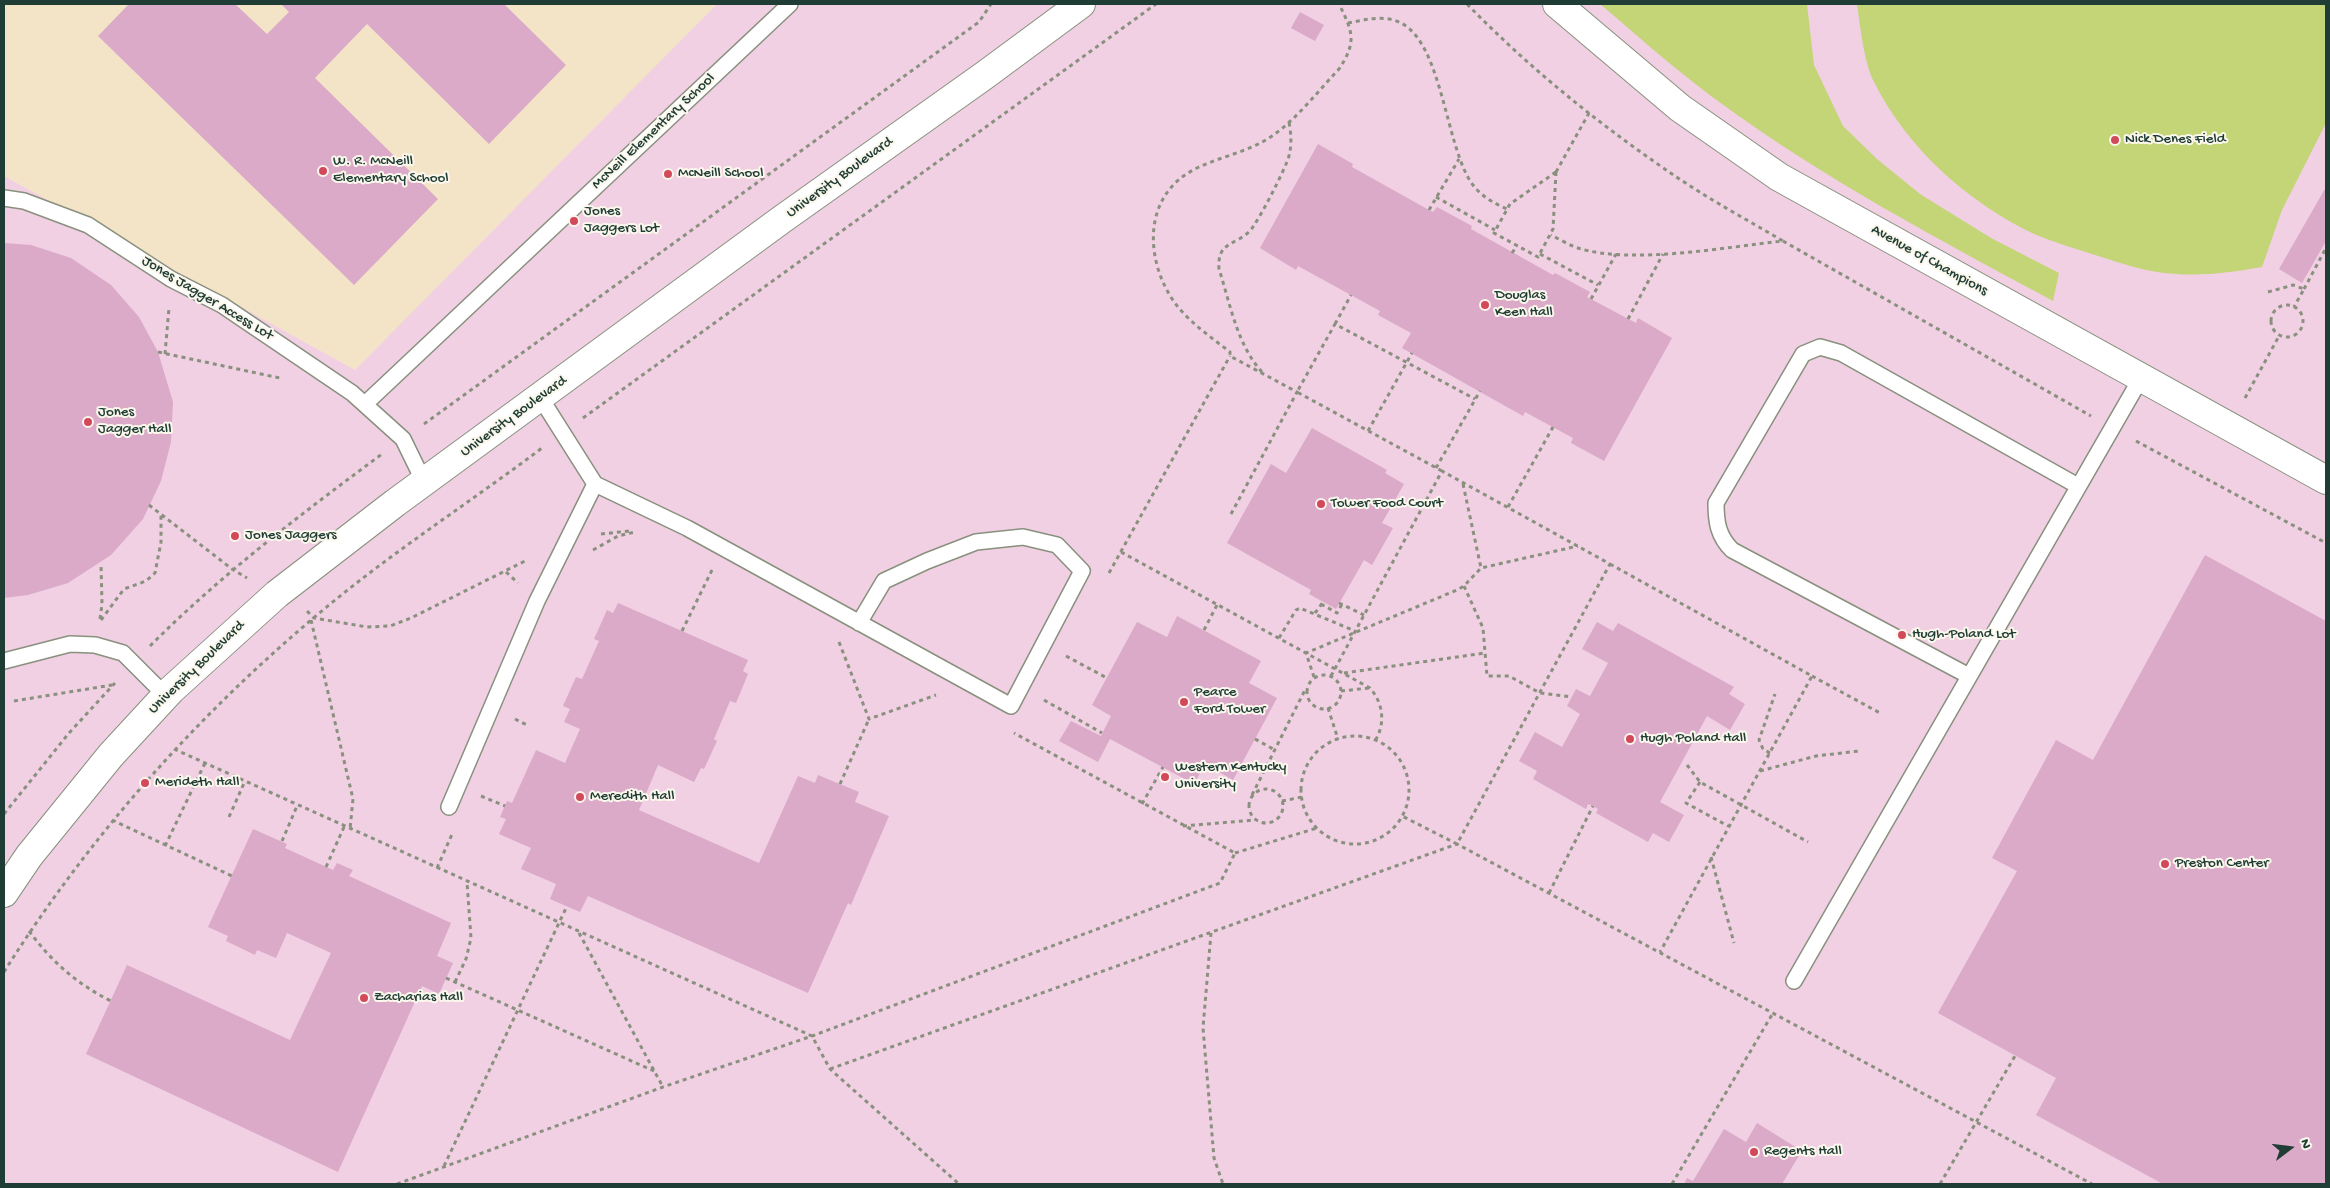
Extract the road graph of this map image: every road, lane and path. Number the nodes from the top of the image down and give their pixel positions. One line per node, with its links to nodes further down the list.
1 (790, 4): 48 (lane, McNeill Elementary School)
2 (991, 4): 54 (path)
3 (1156, 4): 53 (path)
4 (1340, 4): 8 (path)
5 (1467, 4): 9 (path)
6 (1557, 4): 43 (main road, Avenue of Champions)
7 (1067, 8): 46 (main road, University Boulevard)
8 (1348, 23): 10 (path); 11 (path)
9 (1589, 113): 12 (path); 19 (path)
10 (1289, 121): 39 (path); 41 (path)
11 (1460, 158): 13 (path); 15 (path)
12 (1556, 172): 15 (path); 18 (path)
13 (1436, 197): 16 (path); 17 (path)
14 (4, 198): 26 (lane, Jones Jagger Access Lot)
15 (1507, 209): 17 (path)
16 (1428, 210)
17 (1495, 230): 20 (path)
18 (1550, 235): 23 (path); 24 (path)
19 (1783, 241): 25 (path); 51 (path)
20 (1517, 246): 22 (path); 23 (path)
21 (2326, 248): 28 (path)
22 (1512, 253)
23 (1540, 254): 27 (path)
24 (1616, 254): 25 (path); 27 (path)
25 (1663, 254): 33 (path)
26 (171, 280): 38 (path); 48 (lane, Jones Jagger Access Lot)
27 (1598, 285): 31 (path)
28 (2304, 289): 29 (path); 32 (path)
29 (2268, 292)
30 (1351, 295): 34 (path)
31 (1591, 298)
32 (2294, 307): 35 (path); 35 (path)
33 (1628, 319)
34 (1335, 324): 40 (path); 45 (path)
35 (2279, 336): 49 (path)
36 (158, 352): 38 (path)
37 (1412, 353): 40 (path)
38 (165, 354): 42 (path)
39 (1230, 356): 41 (path); 70 (path)
40 (1406, 362): 47 (path); 52 (path)
41 (1264, 375): 45 (path)
42 (282, 378)
43 (2141, 378): 51 (lane); 57 (main road, Avenue of Champions)
44 (1480, 391): 47 (path)
45 (1297, 392): 52 (path); 65 (path)
46 (540, 397): 53 (lane); 58 (main road, University Boulevard)
47 (1475, 399): 55 (path)
48 (365, 404): 54 (lane, Jones Jagger Access Lot)
49 (2241, 405)
50 (1553, 427): 63 (path)
51 (2112, 428): 61 (lane); 68 (path)
52 (1368, 432): 55 (path)
53 (562, 433): 60 (lane); 81 (path)
54 (403, 439): 58 (lane, Jones Jagger Access Lot); 75 (path)
55 (1436, 468): 56 (path)
56 (1442, 471): 59 (path); 80 (path)
57 (2326, 480)
58 (424, 482): 107 (main road, University Boulevard)
59 (1462, 483): 63 (path); 74 (path)
60 (594, 484): 67 (lane); 82 (lane)
61 (2078, 486): 97 (lane); 97 (lane)
62 (149, 505): 64 (path)
63 (1508, 507): 69 (path)
64 (161, 514): 71 (path); 75 (path)
65 (1231, 514)
66 (643, 531): 67 (path)
67 (566, 542): 81 (path); 141 (lane)
68 (2326, 543)
69 (1578, 546): 72 (path); 74 (path)
70 (1121, 552): 76 (path); 78 (path)
71 (101, 564)
72 (1610, 564): 96 (path); 105 (path)
73 (714, 566): 84 (path)
74 (1481, 568): 77 (path)
75 (232, 569): 92 (path)
76 (1107, 578)
77 (1464, 586): 85 (path); 89 (path)
78 (1217, 605): 83 (path); 87 (path)
79 (1315, 613): 80 (path); 85 (path); 87 (path)
80 (1364, 615): 85 (path)
81 (312, 619): 121 (path); 151 (path)
82 (859, 622): 82 (lane)
83 (1204, 630)
84 (682, 631)
85 (1356, 632): 88 (path); 93 (path)
86 (837, 636): 114 (path)
87 (1279, 638): 88 (path)
88 (1306, 653): 93 (path); 98 (path)
89 (1485, 653): 94 (path); 105 (path)
90 (1063, 654): 99 (path)
91 (4, 661): 92 (lane)
92 (134, 663): 100 (path); 107 (lane)
93 (1335, 670): 94 (path); 95 (path)
94 (1343, 673): 102 (path)
95 (1331, 676): 98 (path); 103 (path)
96 (1812, 676): 112 (path); 124 (path)
97 (1969, 676): 172 (lane)
98 (1314, 677): 101 (path)
99 (1107, 678)
100 (113, 685): 110 (path); 142 (path)
101 (1306, 688): 111 (path); 122 (path)
102 (1370, 688): 103 (path); 120 (path)
103 (1340, 691): 111 (path)
104 (943, 692): 114 (path)
105 (1540, 693): 109 (path); 154 (path)
106 (1775, 694): 124 (path)
107 (166, 696): 161 (main road, University Boulevard)
108 (1039, 697): 117 (path)
109 (1572, 697)
110 (14, 701)
111 (1328, 708): 119 (path)
112 (1880, 713)
113 (514, 718): 115 (path)
114 (869, 719): 131 (path)
115 (529, 726)
116 (1022, 727): 136 (path)
117 (1102, 733)
118 (1255, 739): 122 (path)
119 (1338, 739): 120 (path); 134 (path)
120 (1375, 740): 143 (path)
121 (174, 749): 125 (path); 145 (path)
122 (1275, 750): 132 (path)
123 (1859, 751): 128 (path)
124 (1770, 753): 128 (path)
125 (204, 764): 129 (path); 155 (path)
126 (1687, 765): 130 (path)
127 (1163, 768): 136 (path)
128 (1759, 771): 137 (path)
129 (245, 781): 138 (path); 144 (path)
130 (1700, 782): 137 (path); 148 (path)
131 (840, 784)
132 (1252, 795): 135 (path); 146 (path)
133 (480, 796): 139 (path)
134 (1302, 797): 135 (path); 150 (path)
135 (1282, 801): 146 (path)
136 (1142, 804): 147 (path)
137 (1740, 804): 148 (path); 153 (path)
138 (297, 806): 149 (path); 152 (path)
139 (505, 806)
140 (1593, 806): 162 (path)
141 (449, 807)
142 (4, 814)
143 (1402, 816): 150 (path); 154 (path)
144 (229, 817)
145 (112, 820): 155 (path); 165 (path)
146 (1255, 820): 147 (path)
147 (1182, 826): 156 (path)
148 (1728, 826): 157 (path)
149 (344, 827): 151 (path); 158 (path)
150 (1317, 828): 156 (path)
151 (350, 829): 160 (path)
152 (282, 841)
153 (1808, 842)
154 (1457, 844): 162 (path); 167 (path)
155 (165, 846): 159 (path)
156 (1235, 853): 177 (path)
157 (1711, 857): 168 (path); 169 (path)
158 (326, 867)
159 (232, 876)
160 (468, 882): 164 (path); 173 (path)
161 (4, 893)
162 (1549, 893): 176 (path)
163 (566, 906): 164 (path)
164 (560, 923): 166 (path); 175 (path)
165 (29, 932): 170 (path); 174 (path)
166 (578, 932): 177 (path); 180 (path)
167 (1211, 932): 179 (path); 186 (path)
168 (1734, 942)
169 (1660, 952)
170 (4, 972)
171 (446, 978): 173 (path)
172 (1794, 981)
173 (455, 982): 175 (path)
174 (111, 1001)
175 (518, 1010): 180 (path); 183 (path)
176 (1773, 1013): 182 (path); 187 (path)
177 (812, 1036): 179 (path); 181 (path)
178 (2015, 1056): 182 (path)
179 (830, 1069): 185 (path)
180 (654, 1071): 181 (path)
181 (663, 1087): 183 (path)
182 (1976, 1122): 188 (path); 189 (path)
183 (443, 1167): 184 (path)
184 (397, 1184)
185 (959, 1184)
186 (1222, 1184)
187 (1672, 1184)
188 (1940, 1184)
189 (2092, 1184)

